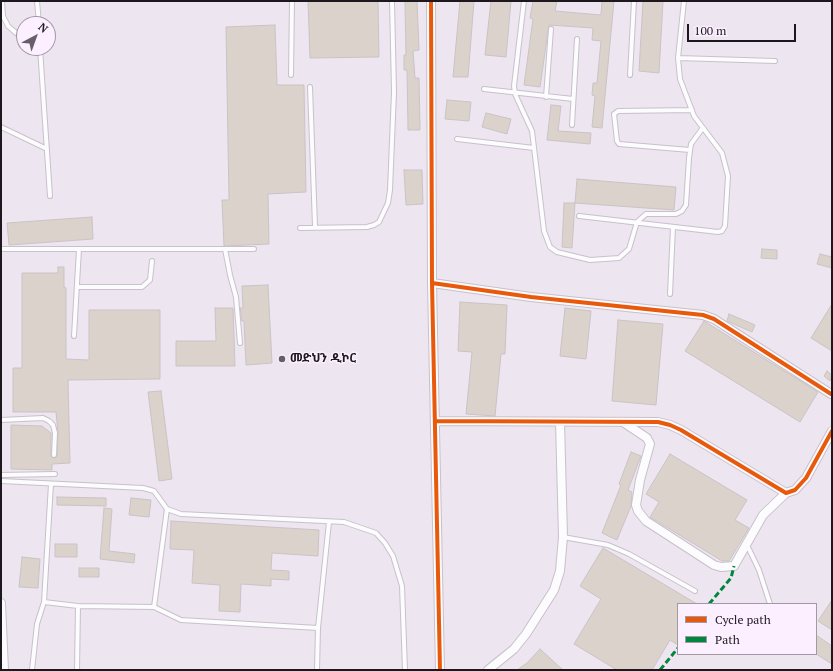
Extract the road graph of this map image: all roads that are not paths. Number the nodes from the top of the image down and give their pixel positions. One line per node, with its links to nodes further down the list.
1 (2, 1): 11 (lane)
2 (37, 1): 9 (lane)
3 (292, 1): 16 (lane)
4 (392, 1): 34 (lane)
5 (431, 1): 42 (street)
6 (524, 1): 20 (lane)
7 (634, 1): 17 (lane)
8 (684, 1): 14 (lane)
9 (38, 16)
10 (551, 29): 21 (lane)
11 (16, 33)
12 (577, 39): 22 (lane)
13 (41, 56): 29 (lane)
14 (678, 58): 15 (lane); 23 (lane)
15 (775, 61)
16 (291, 74)
17 (630, 75)
18 (310, 87): 34 (lane)
19 (484, 89): 20 (lane)
20 (515, 94): 21 (lane); 28 (lane)
21 (546, 97): 22 (lane)
22 (573, 99): 24 (lane)
23 (692, 110): 26 (lane); 30 (lane)
24 (572, 125)
25 (1, 126): 29 (lane)
26 (702, 129): 30 (lane); 35 (lane)
27 (457, 139): 28 (lane)
28 (534, 148): 33 (lane)
29 (47, 149): 31 (lane)
30 (690, 150): 33 (lane)
31 (50, 196)
32 (579, 216): 33 (lane)
33 (637, 222): 35 (lane)
34 (315, 226): 36 (lane)
35 (673, 227): 44 (lane)
36 (300, 228)
37 (1, 249): 38 (lane)
38 (79, 249): 39 (lane); 43 (lane)
39 (225, 249): 40 (lane); 46 (lane)
40 (254, 249)
41 (152, 261): 43 (lane)
42 (432, 283): 47 (street); 49 (street)
43 (77, 287): 45 (lane)
44 (670, 294)
45 (74, 336)
46 (240, 343)
47 (832, 394)
48 (1, 420): 53 (lane)
49 (435, 422): 50 (street); 75 (street)
50 (560, 422): 51 (street); 61 (street)
51 (623, 422): 58 (street); 62 (street)
52 (832, 431): 58 (street)
53 (54, 455)
54 (55, 474): 55 (lane)
55 (1, 475)
56 (1, 481): 57 (lane)
57 (51, 484): 59 (lane); 64 (lane)
58 (786, 494): 62 (street)
59 (167, 509): 60 (lane); 68 (lane)
60 (328, 522): 69 (lane); 74 (lane)
61 (563, 537): 63 (lane); 76 (street)
62 (747, 545): 66 (lane)
63 (695, 591)
64 (44, 602): 67 (lane); 71 (lane)
65 (1, 603): 70 (street)
66 (770, 603)
67 (78, 606): 68 (lane); 72 (lane)
68 (154, 607): 69 (lane)
69 (318, 628): 73 (lane)
70 (4, 670)
71 (32, 670)
72 (77, 670)
73 (317, 670)
74 (405, 670)
75 (440, 670)
76 (488, 670)

